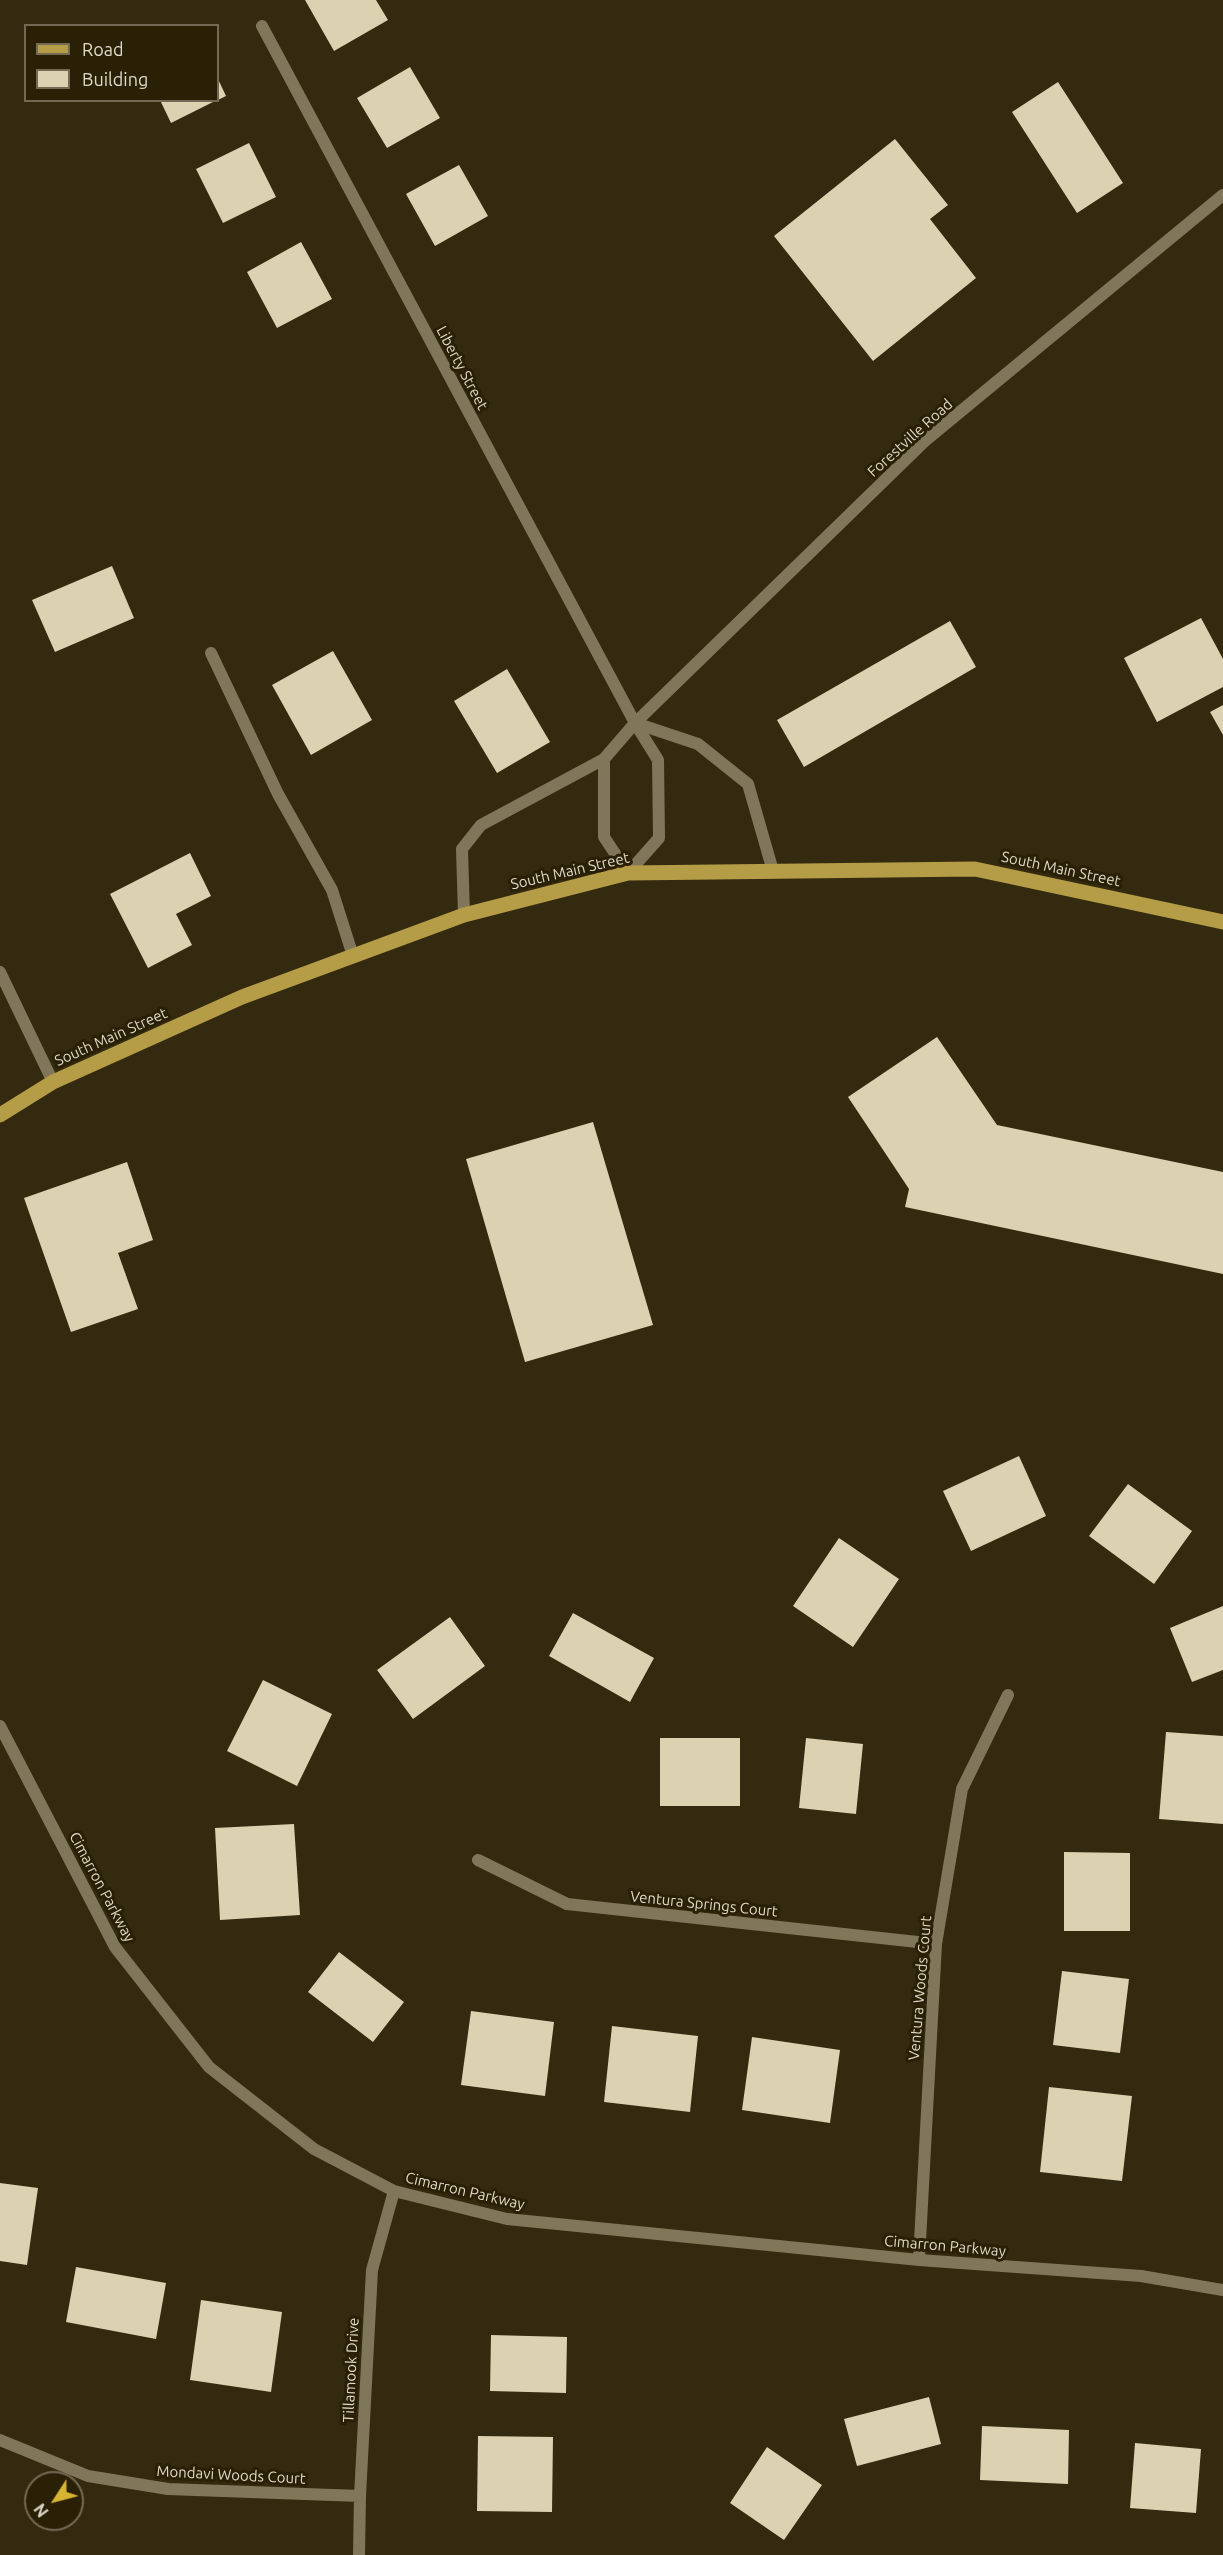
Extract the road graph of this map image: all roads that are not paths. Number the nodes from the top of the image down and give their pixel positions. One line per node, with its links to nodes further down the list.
1 (262, 26): 4 (street, Liberty Street)
2 (1223, 195): 4 (street, Forestville Road)
3 (211, 653): 10 (street)
4 (635, 723): 5 (street, Forestville Road); 6 (street); 7 (street)
5 (604, 759): 7 (street); 8 (street)
6 (773, 871): 7 (main road, South Main Street); 9 (main road, South Main Street)
7 (628, 873): 8 (main road, South Main Street)
8 (464, 915): 10 (main road, South Main Street)
9 (1223, 922)
10 (353, 956): 12 (main road, South Main Street)
11 (0, 972): 12 (street)
12 (53, 1082): 13 (main road, South Main Street)
13 (0, 1115)
14 (1008, 1695): 17 (street, Ventura Woods Court)
15 (0, 1726): 18 (street, Cimarron Parkway)
16 (478, 1860): 17 (street, Ventura Springs Court)
17 (936, 1944): 19 (street, Ventura Woods Court)
18 (394, 2191): 19 (street, Cimarron Parkway); 22 (street, Tillamook Drive)
19 (918, 2260): 20 (street, Cimarron Parkway)
20 (1223, 2290)
21 (0, 2440): 22 (street, Mondavi Woods Court)
22 (360, 2496): 23 (street, Tillamook Drive)
23 (359, 2555)

